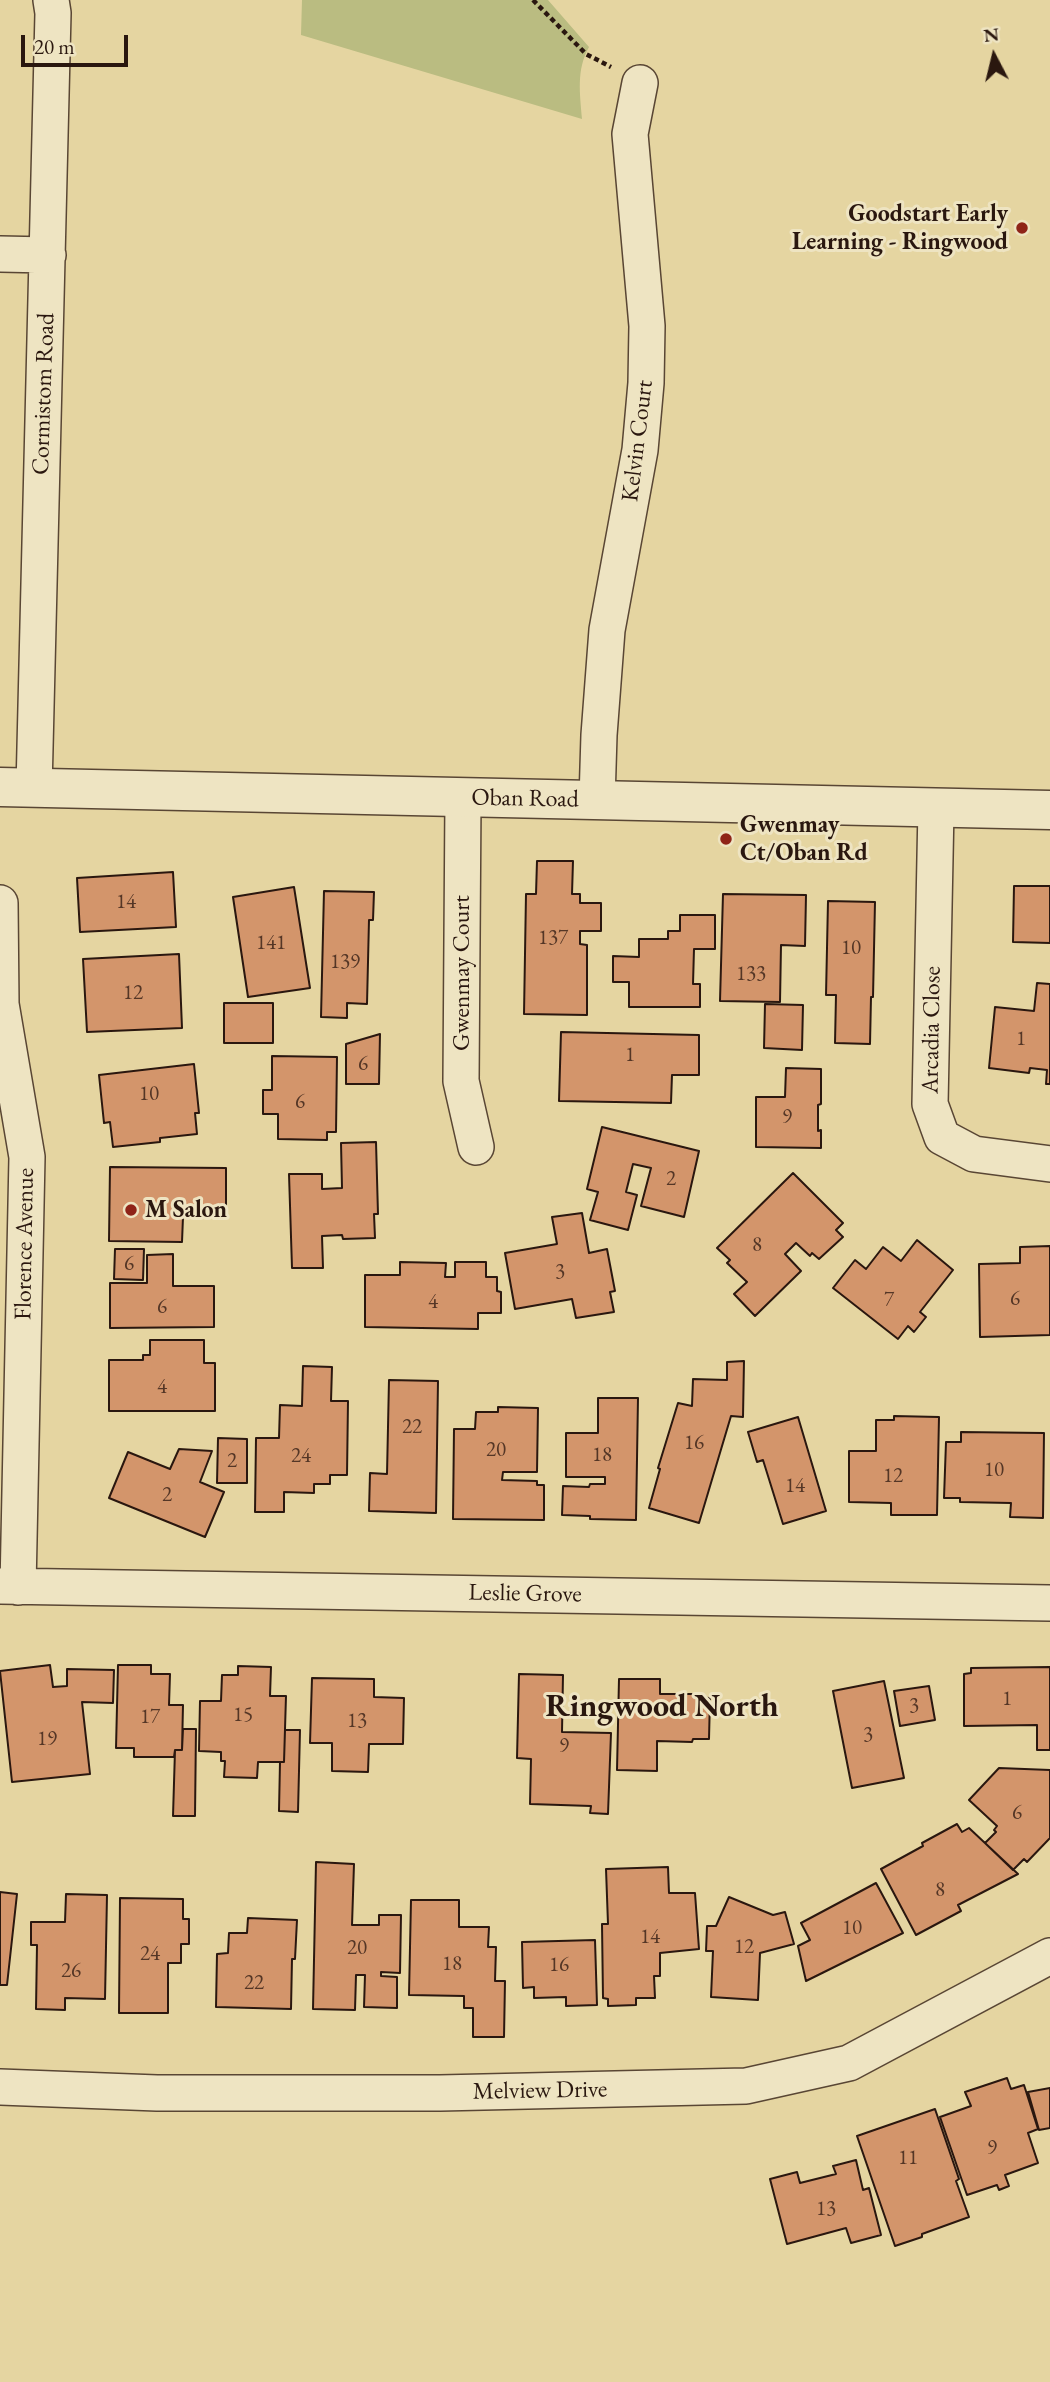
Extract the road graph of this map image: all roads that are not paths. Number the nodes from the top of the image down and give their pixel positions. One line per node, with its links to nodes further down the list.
1 (51, 0): 4 (street, Cormistom Road)
2 (640, 83): 7 (street, Kelvin Court)
3 (0, 254): 4 (street)
4 (48, 255): 5 (street, Cormistom Road)
5 (17, 787): 6 (street, Oban Road)
6 (463, 798): 7 (street, Oban Road); 11 (street, Gwenmay Court)
7 (597, 800): 8 (street, Oban Road)
8 (936, 808): 9 (street, Oban Road); 12 (street, Arcadia Close)
9 (1050, 810)
10 (0, 903): 13 (street, Florence Avenue)
11 (476, 1147)
12 (1050, 1164)
13 (9, 1586): 14 (street, Leslie Grove)
14 (1050, 1603)
15 (1050, 1956): 16 (street, Melview Drive)
16 (0, 2087)

